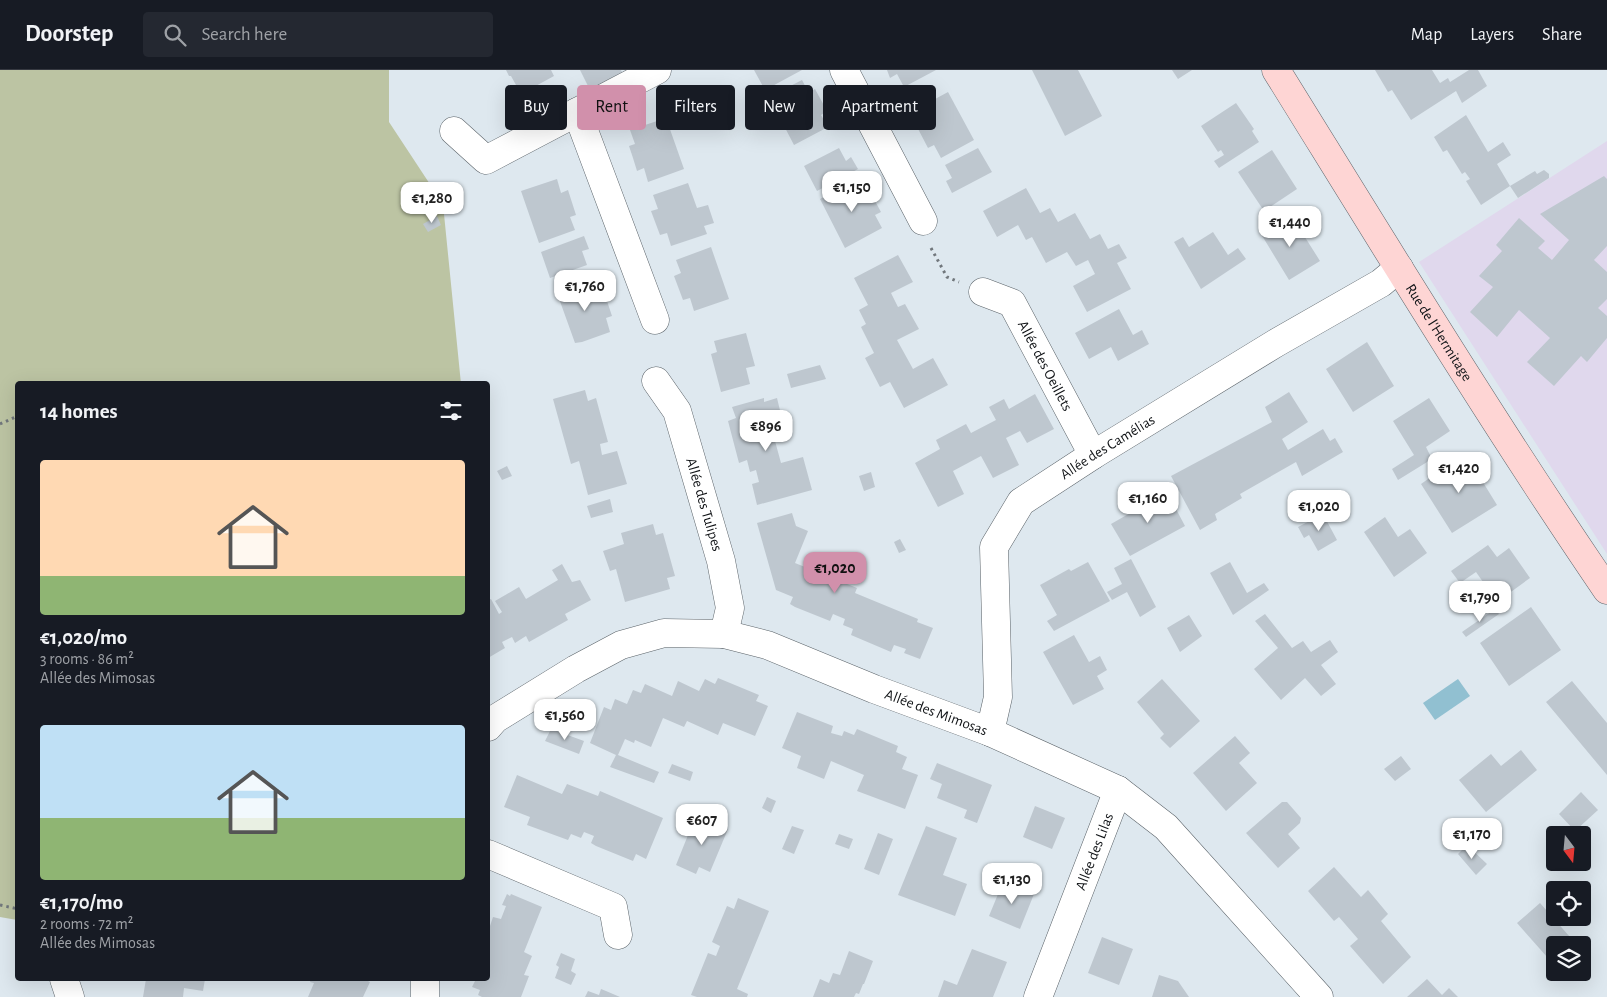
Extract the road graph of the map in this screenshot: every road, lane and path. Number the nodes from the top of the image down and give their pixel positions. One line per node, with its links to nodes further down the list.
1 (657, 70): 4 (street)
2 (844, 70): 8 (street)
3 (1276, 70): 9 (street, Rue de l'Hermitage)
4 (628, 85)
5 (577, 112): 7 (street)
6 (584, 130): 11 (street)
7 (454, 131)
8 (923, 221): 10 (path)
9 (1399, 268): 15 (street, Allée des Camélias); 16 (street, Rue de l'Hermitage)
10 (984, 292): 15 (street, Allée des Oeillets)
11 (655, 320)
12 (656, 381): 17 (street, Allée des Tulipes)
13 (15, 417): 14 (path)
14 (0, 424)
15 (1093, 455): 19 (street, Allée des Camélias)
16 (1607, 590)
17 (724, 634): 18 (street, Allée des Mimosas); 19 (street, Allée des Mimosas)
18 (490, 724)
19 (990, 732): 20 (street, Allée des Mimosas)
20 (1118, 790): 29 (street, Allée des Lilas); 30 (street, Allée des Mimosas)
21 (490, 855): 24 (street)
22 (0, 905): 23 (path)
23 (15, 908)
24 (618, 935)
25 (65, 981): 27 (street)
26 (426, 981): 28 (street)
27 (70, 997)
28 (425, 997)
29 (1038, 997)
30 (1319, 997)

